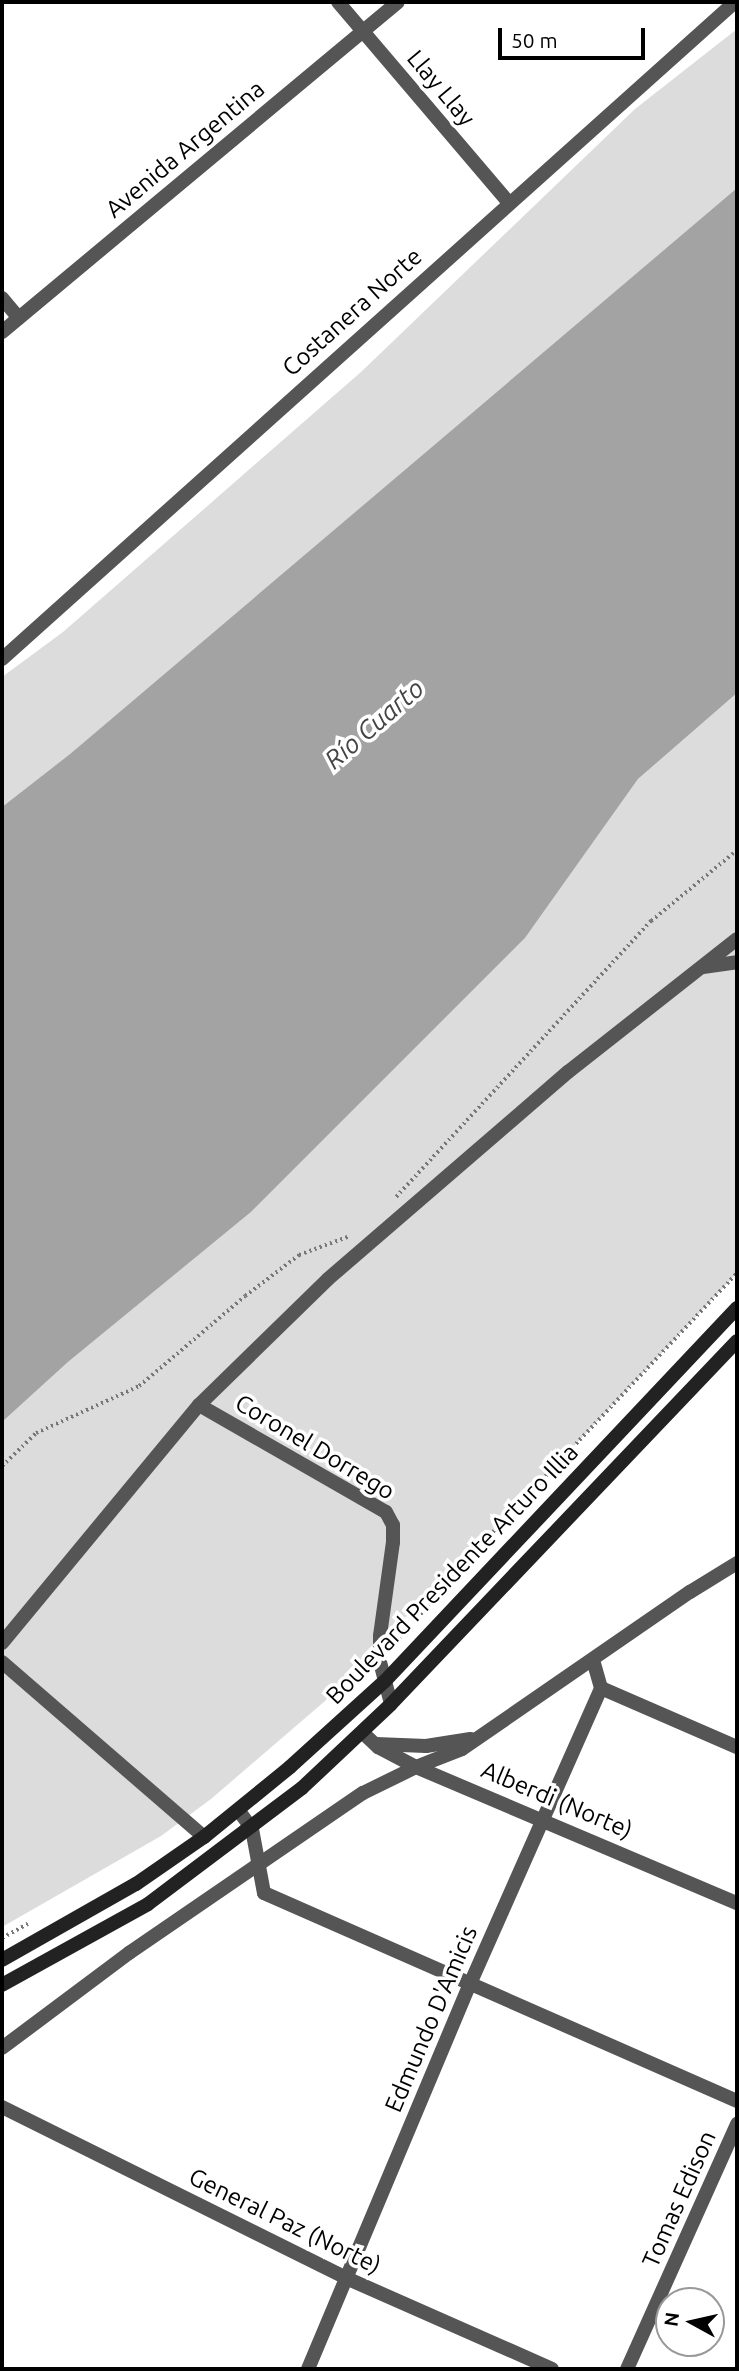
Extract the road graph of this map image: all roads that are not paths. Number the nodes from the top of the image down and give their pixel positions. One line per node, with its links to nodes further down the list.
1 (338, 2): 4 (street, Llay Llay)
2 (398, 2): 4 (street, Avenida Argentina)
3 (735, 2): 5 (street, Costanera Norte)
4 (363, 31): 5 (street, Llay Llay); 7 (street, Avenida Argentina)
5 (509, 202): 9 (street, Costanera Norte)
6 (2, 298): 7 (street)
7 (19, 318): 8 (street, Avenida Argentina)
8 (2, 332)
9 (2, 659)
10 (737, 939): 12 (street)
11 (737, 962): 12 (street)
12 (702, 967): 15 (street)
13 (737, 1308): 20 (main road, Boulevard Presidente Arturo Illia)
14 (737, 1342): 22 (main road, Boulevard Presidente Arturo Illia)
15 (199, 1405): 17 (street); 20 (street, Coronel Dorrego)
16 (737, 1563): 18 (street)
17 (2, 1643)
18 (593, 1660): 21 (street); 24 (street)
19 (2, 1662): 31 (street)
20 (385, 1681): 22 (street, Coronel Dorrego); 28 (main road, Boulevard Presidente Arturo Illia)
21 (601, 1688): 26 (street); 29 (street, Edmundo D'Amicis)
22 (391, 1704): 23 (main road, Boulevard Presidente Arturo Illia)
23 (363, 1733): 25 (street, Alberdi (Norte)); 30 (main road, Boulevard Presidente Arturo Illia)
24 (479, 1737): 25 (street); 27 (street)
25 (374, 1744): 27 (street, Alberdi (Norte))
26 (737, 1747)
27 (416, 1767): 29 (street, Alberdi (Norte)); 32 (street)
28 (239, 1811): 30 (street); 31 (main road, Boulevard Presidente Arturo Illia)
29 (543, 1818): 33 (street, Alberdi (Norte)); 35 (street, Edmundo D'Amicis)
30 (252, 1829): 32 (street); 36 (main road, Boulevard Presidente Arturo Illia)
31 (205, 1837): 34 (main road, Boulevard Presidente Arturo Illia)
32 (260, 1865): 35 (street); 37 (street)
33 (737, 1903)
34 (2, 1960)
35 (470, 1984): 38 (street); 41 (street, Edmundo D'Amicis)
36 (2, 1985)
37 (2, 2049)
38 (737, 2101)
39 (2, 2106): 41 (street, General Paz (Norte))
40 (737, 2124): 44 (street, Tomas Edison)
41 (346, 2278): 42 (street, Edmundo D'Amicis); 43 (street, General Paz (Norte))
42 (308, 2369)
43 (552, 2369)
44 (627, 2369)

